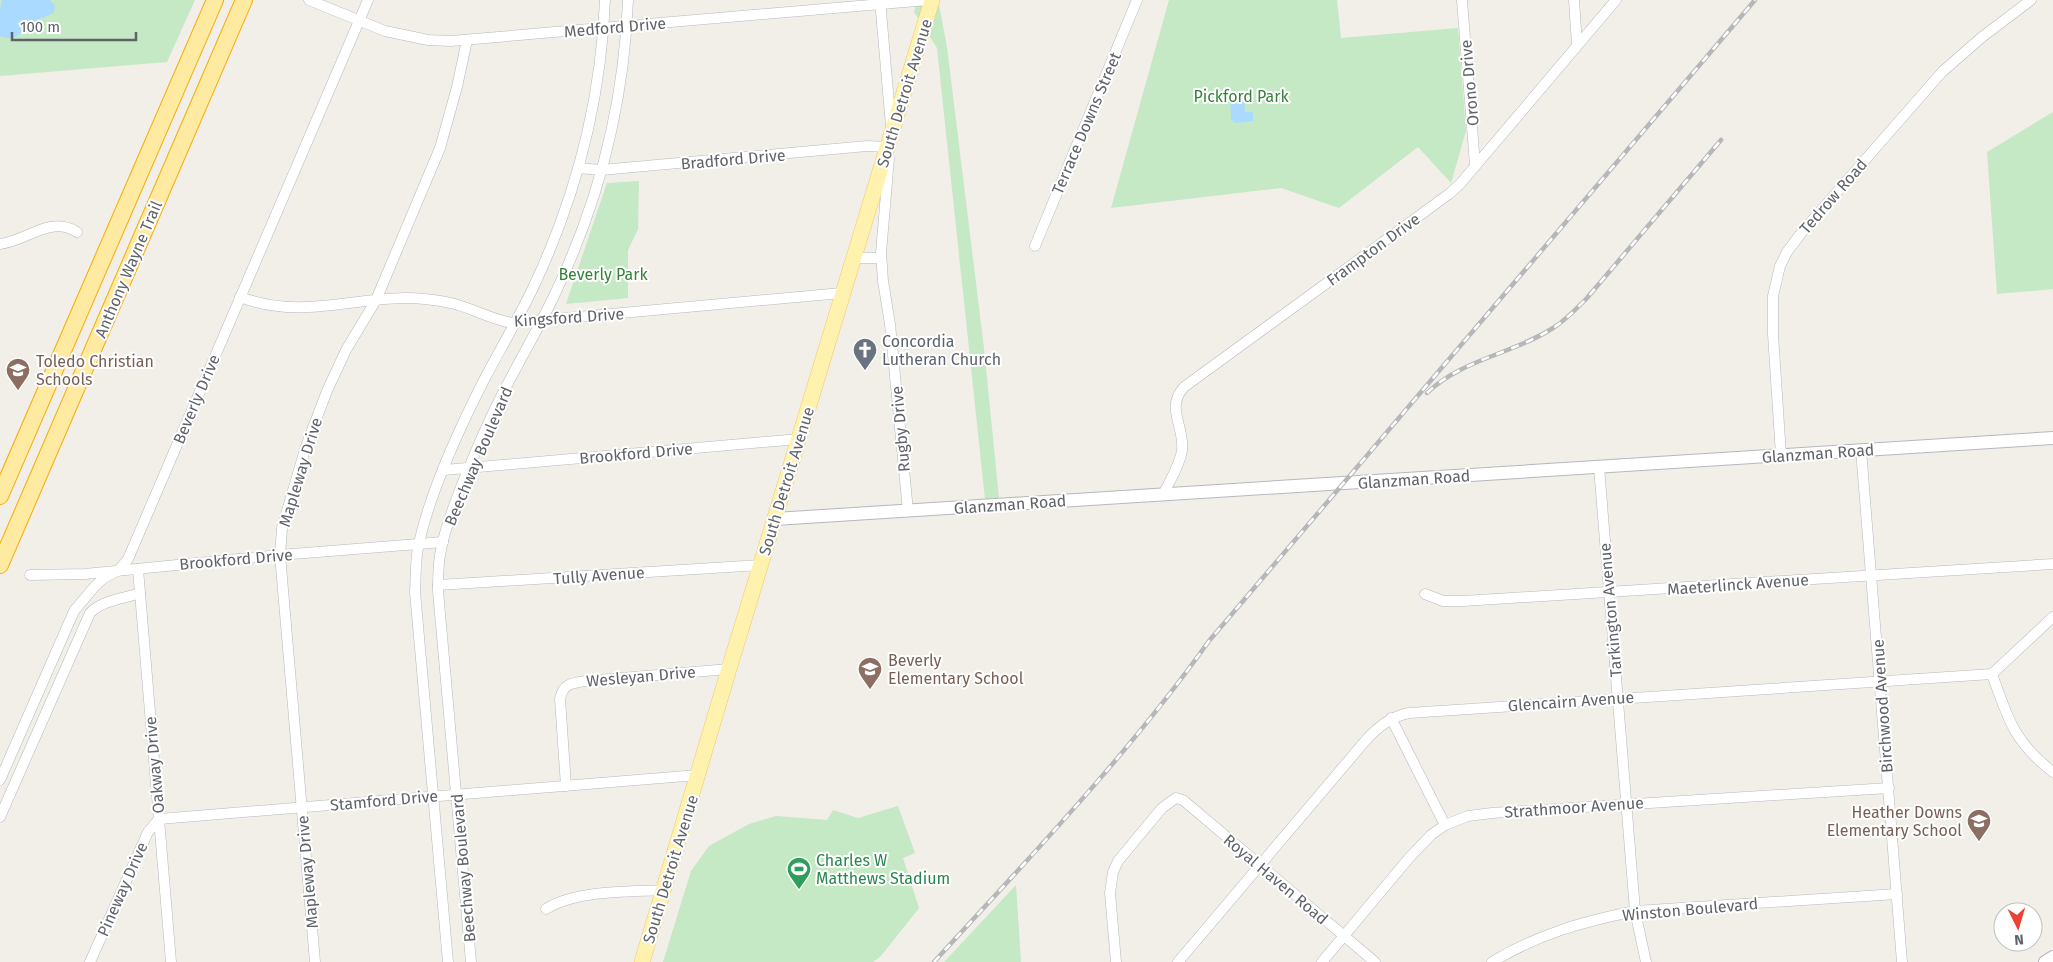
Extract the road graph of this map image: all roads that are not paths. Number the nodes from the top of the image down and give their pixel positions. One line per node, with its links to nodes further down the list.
1 (215, 0): 42 (highway, Anthony Wayne Trail)
2 (244, 0): 49 (highway, Anthony Wayne Trail)
3 (309, 0): 15 (street, Medford Drive)
4 (368, 0): 15 (street, Beverly Drive)
5 (605, 0): 17 (street, Beechway Boulevard)
6 (628, 0): 16 (street, Beechway Boulevard)
7 (928, 0): 14 (street, Medford Drive)
8 (932, 0): 20 (main road, South Detroit Avenue)
9 (1137, 0): 26 (street, Terrace Downs Street)
10 (1462, 0): 21 (street, Orono Drive)
11 (1574, 0): 19 (street)
12 (1616, 0): 19 (street, Frampton Drive)
13 (2031, 0): 37 (street, Tedrow Road)
14 (880, 2): 16 (street, Medford Drive); 20 (street, Rugby Drive)
15 (359, 21): 18 (street, Medford Drive); 30 (street, Beverly Drive)
16 (626, 26): 17 (street, Medford Drive); 23 (street, Beechway Boulevard)
17 (604, 28): 18 (street, Medford Drive); 22 (street, Beechway Boulevard)
18 (467, 40): 31 (street, Mapleway Drive)
19 (1577, 45): 21 (street, Frampton Drive)
20 (889, 140): 23 (street, Bradford Drive); 27 (main road, South Detroit Avenue); 28 (street, Rugby Drive)
21 (1475, 165): 41 (street, Frampton Drive)
22 (578, 168): 23 (street, Bradford Drive); 33 (street, Beechway Boulevard)
23 (601, 170): 32 (street, Beechway Boulevard)
24 (77, 232): 25 (street)
25 (0, 244)
26 (1035, 246)
27 (853, 258): 28 (street); 29 (main road, South Detroit Avenue)
28 (882, 258): 43 (street, Rugby Drive)
29 (842, 293): 32 (street, Kingsford Drive); 35 (main road, South Detroit Avenue)
30 (240, 297): 31 (street, Kingsford Drive); 52 (street, Beverly Drive)
31 (376, 300): 33 (street, Kingsford Drive); 47 (street, Mapleway Drive)
32 (542, 321): 33 (street, Kingsford Drive); 39 (street, Beechway Boulevard)
33 (516, 322): 40 (street, Beechway Boulevard)
34 (2053, 438): 36 (street, Glanzman Road)
35 (799, 439): 39 (street, Brookford Drive); 44 (main road, South Detroit Avenue)
36 (1861, 450): 37 (street, Glanzman Road); 54 (street, Birchwood Avenue)
37 (1781, 455): 38 (street, Glanzman Road)
38 (1599, 467): 41 (street, Glanzman Road); 56 (street, Tarkington Avenue)
39 (469, 468): 40 (street, Brookford Drive); 45 (street, Beechway Boulevard)
40 (444, 470): 46 (street, Beechway Boulevard)
41 (1163, 495): 43 (street, Glanzman Road)
42 (0, 496)
43 (908, 511): 44 (street, Glanzman Road)
44 (775, 520): 50 (main road, South Detroit Avenue)
45 (442, 542): 46 (street, Brookford Drive); 55 (street, Beechway Boulevard)
46 (419, 544): 47 (street, Brookford Drive); 71 (street, Beechway Boulevard)
47 (280, 555): 51 (street, Brookford Drive); 73 (street, Mapleway Drive)
48 (2053, 564): 54 (street, Maeterlinck Avenue)
49 (0, 565)
50 (761, 565): 55 (street, Tully Avenue); 60 (main road, South Detroit Avenue)
51 (138, 569): 52 (street, Brookford Drive); 57 (street, Oakway Drive)
52 (119, 570): 53 (street, Brookford Drive); 67 (street, Beverly Drive)
53 (30, 575)
54 (1872, 575): 56 (street, Maeterlinck Avenue); 62 (street, Birchwood Avenue)
55 (438, 585): 70 (street, Beechway Boulevard)
56 (1609, 592): 58 (street, Maeterlinck Avenue); 63 (street, Tarkington Avenue)
57 (140, 593): 74 (street); 75 (street, Oakway Drive)
58 (1425, 594)
59 (2053, 617): 61 (street)
60 (729, 669): 66 (main road, South Detroit Avenue); 68 (street, Wesleyan Drive)
61 (1992, 674): 62 (street, Glencairn Avenue); 65 (street)
62 (1881, 682): 63 (street, Glencairn Avenue); 69 (street, Birchwood Avenue)
63 (1617, 698): 64 (street, Glencairn Avenue); 72 (street, Tarkington Avenue)
64 (1391, 718): 76 (street); 77 (street, Glencairn Avenue)
65 (2053, 772)
66 (698, 775): 68 (street, Stamford Drive); 78 (main road, South Detroit Avenue)
67 (0, 780)
68 (566, 786): 70 (street, Stamford Drive)
69 (1889, 788): 72 (street, Strathmoor Avenue); 79 (street, Birchwood Avenue)
70 (456, 794): 71 (street, Stamford Drive); 88 (street, Beechway Boulevard)
71 (434, 796): 73 (street, Stamford Drive); 87 (street, Beechway Boulevard)
72 (1626, 804): 76 (street, Strathmoor Avenue); 81 (street, Tarkington Avenue)
73 (302, 807): 75 (street, Stamford Drive); 86 (street, Mapleway Drive)
74 (0, 816)
75 (159, 819): 84 (street, Pineway Drive); 85 (street, Oakway Drive)
76 (1445, 825): 82 (street, Strathmoor Avenue)
77 (1260, 865): 82 (street, Royal Haven Road); 90 (street, Royal Haven Road); 91 (street, Glencairn Avenue)
78 (664, 890): 80 (street); 89 (main road, South Detroit Avenue)
79 (1896, 894): 81 (street, Winston Boulevard); 96 (street, Birchwood Avenue)
80 (546, 909)
81 (1635, 911): 94 (street, Winston Boulevard); 95 (street, Tarkington Avenue)
82 (1344, 936): 92 (street, Strathmoor Avenue); 93 (street, Royal Haven Road)
83 (2053, 957): 97 (street)
84 (90, 962)
85 (171, 962)
86 (315, 962)
87 (448, 962)
88 (471, 962)
89 (642, 962)
90 (1116, 962)
91 (1178, 962)
92 (1322, 962)
93 (1375, 962)
94 (1492, 962)
95 (1646, 962)
96 (1902, 962)
97 (2044, 962)

